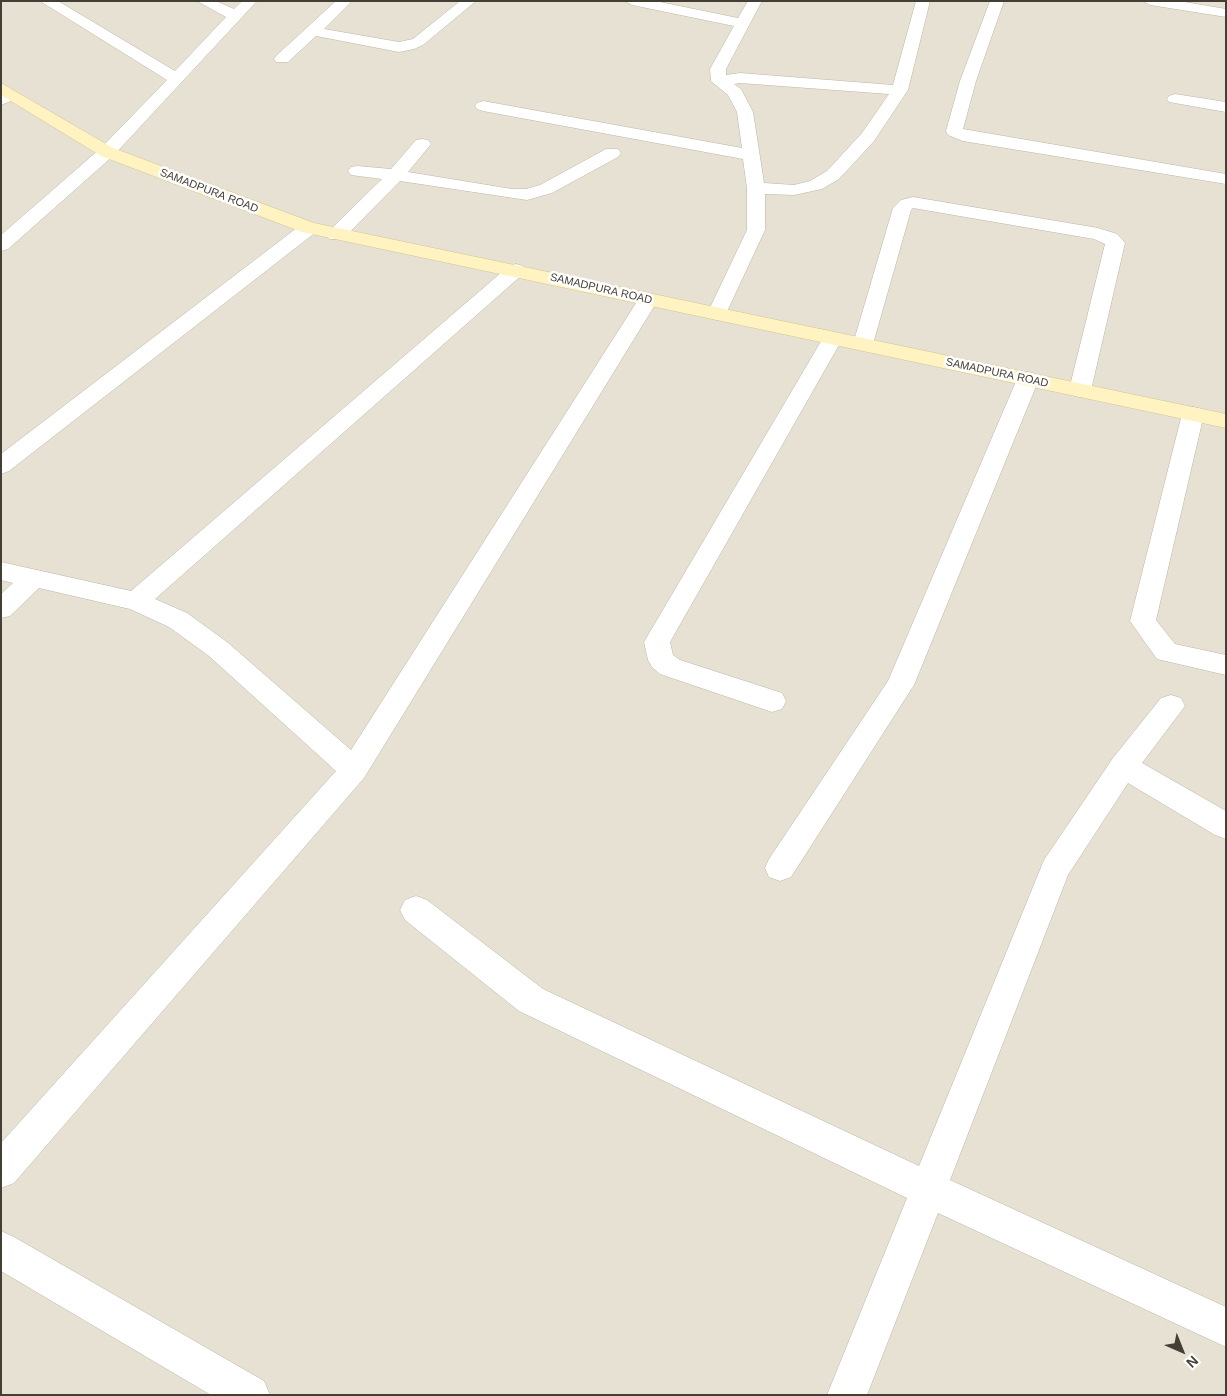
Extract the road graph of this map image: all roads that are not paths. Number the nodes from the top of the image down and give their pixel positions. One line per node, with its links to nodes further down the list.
1 (47, 1): 16 (street)
2 (204, 1): 12 (street)
3 (250, 1): 12 (street)
4 (345, 1): 14 (street)
5 (469, 1): 14 (street)
6 (632, 1): 13 (street)
7 (754, 1): 13 (street)
8 (923, 1): 18 (street)
9 (997, 1): 29 (street)
10 (1150, 1): 11 (street)
11 (1226, 13)
12 (236, 16): 16 (street)
13 (741, 23): 17 (street)
14 (312, 31): 15 (street)
15 (282, 59)
16 (177, 79): 24 (street)
17 (719, 81): 18 (street); 26 (street)
18 (900, 90): 30 (street)
19 (5, 94): 24 (street, SAMADPURA ROAD)
20 (1175, 99): 22 (street)
21 (483, 106): 26 (street)
22 (1226, 107)
23 (422, 144): 28 (street)
24 (107, 152): 31 (street, SAMADPURA ROAD); 33 (street)
25 (612, 153): 28 (street)
26 (751, 155): 30 (street)
27 (357, 171): 28 (street)
28 (396, 175): 32 (street)
29 (1226, 179)
30 (756, 188): 36 (street)
31 (309, 228): 32 (street, SAMADPURA ROAD); 43 (street)
32 (336, 235): 34 (street, SAMADPURA ROAD)
33 (1, 245)
34 (516, 270): 35 (street, SAMADPURA ROAD); 46 (street)
35 (648, 300): 36 (street, SAMADPURA ROAD); 52 (street)
36 (717, 314): 37 (street, SAMADPURA ROAD)
37 (833, 338): 38 (street, SAMADPURA ROAD); 49 (street)
38 (863, 344): 39 (street, SAMADPURA ROAD); 40 (street)
39 (1028, 379): 40 (street, SAMADPURA ROAD); 54 (street)
40 (1080, 390): 41 (street, SAMADPURA ROAD)
41 (1193, 414): 42 (street, SAMADPURA ROAD); 48 (street)
42 (1226, 420)
43 (1, 466)
44 (1, 571): 45 (street)
45 (34, 578): 46 (street); 47 (street)
46 (136, 601): 52 (street)
47 (1, 609)
48 (1226, 665)
49 (772, 701)
50 (1171, 706): 51 (street)
51 (1123, 766): 53 (street); 57 (street)
52 (354, 770): 56 (street)
53 (1226, 826)
54 (780, 868)
55 (416, 910): 57 (street)
56 (3, 1166)
57 (930, 1190): 59 (street); 61 (street)
58 (1, 1250): 60 (street)
59 (1226, 1327)
60 (250, 1395)
61 (847, 1395)

